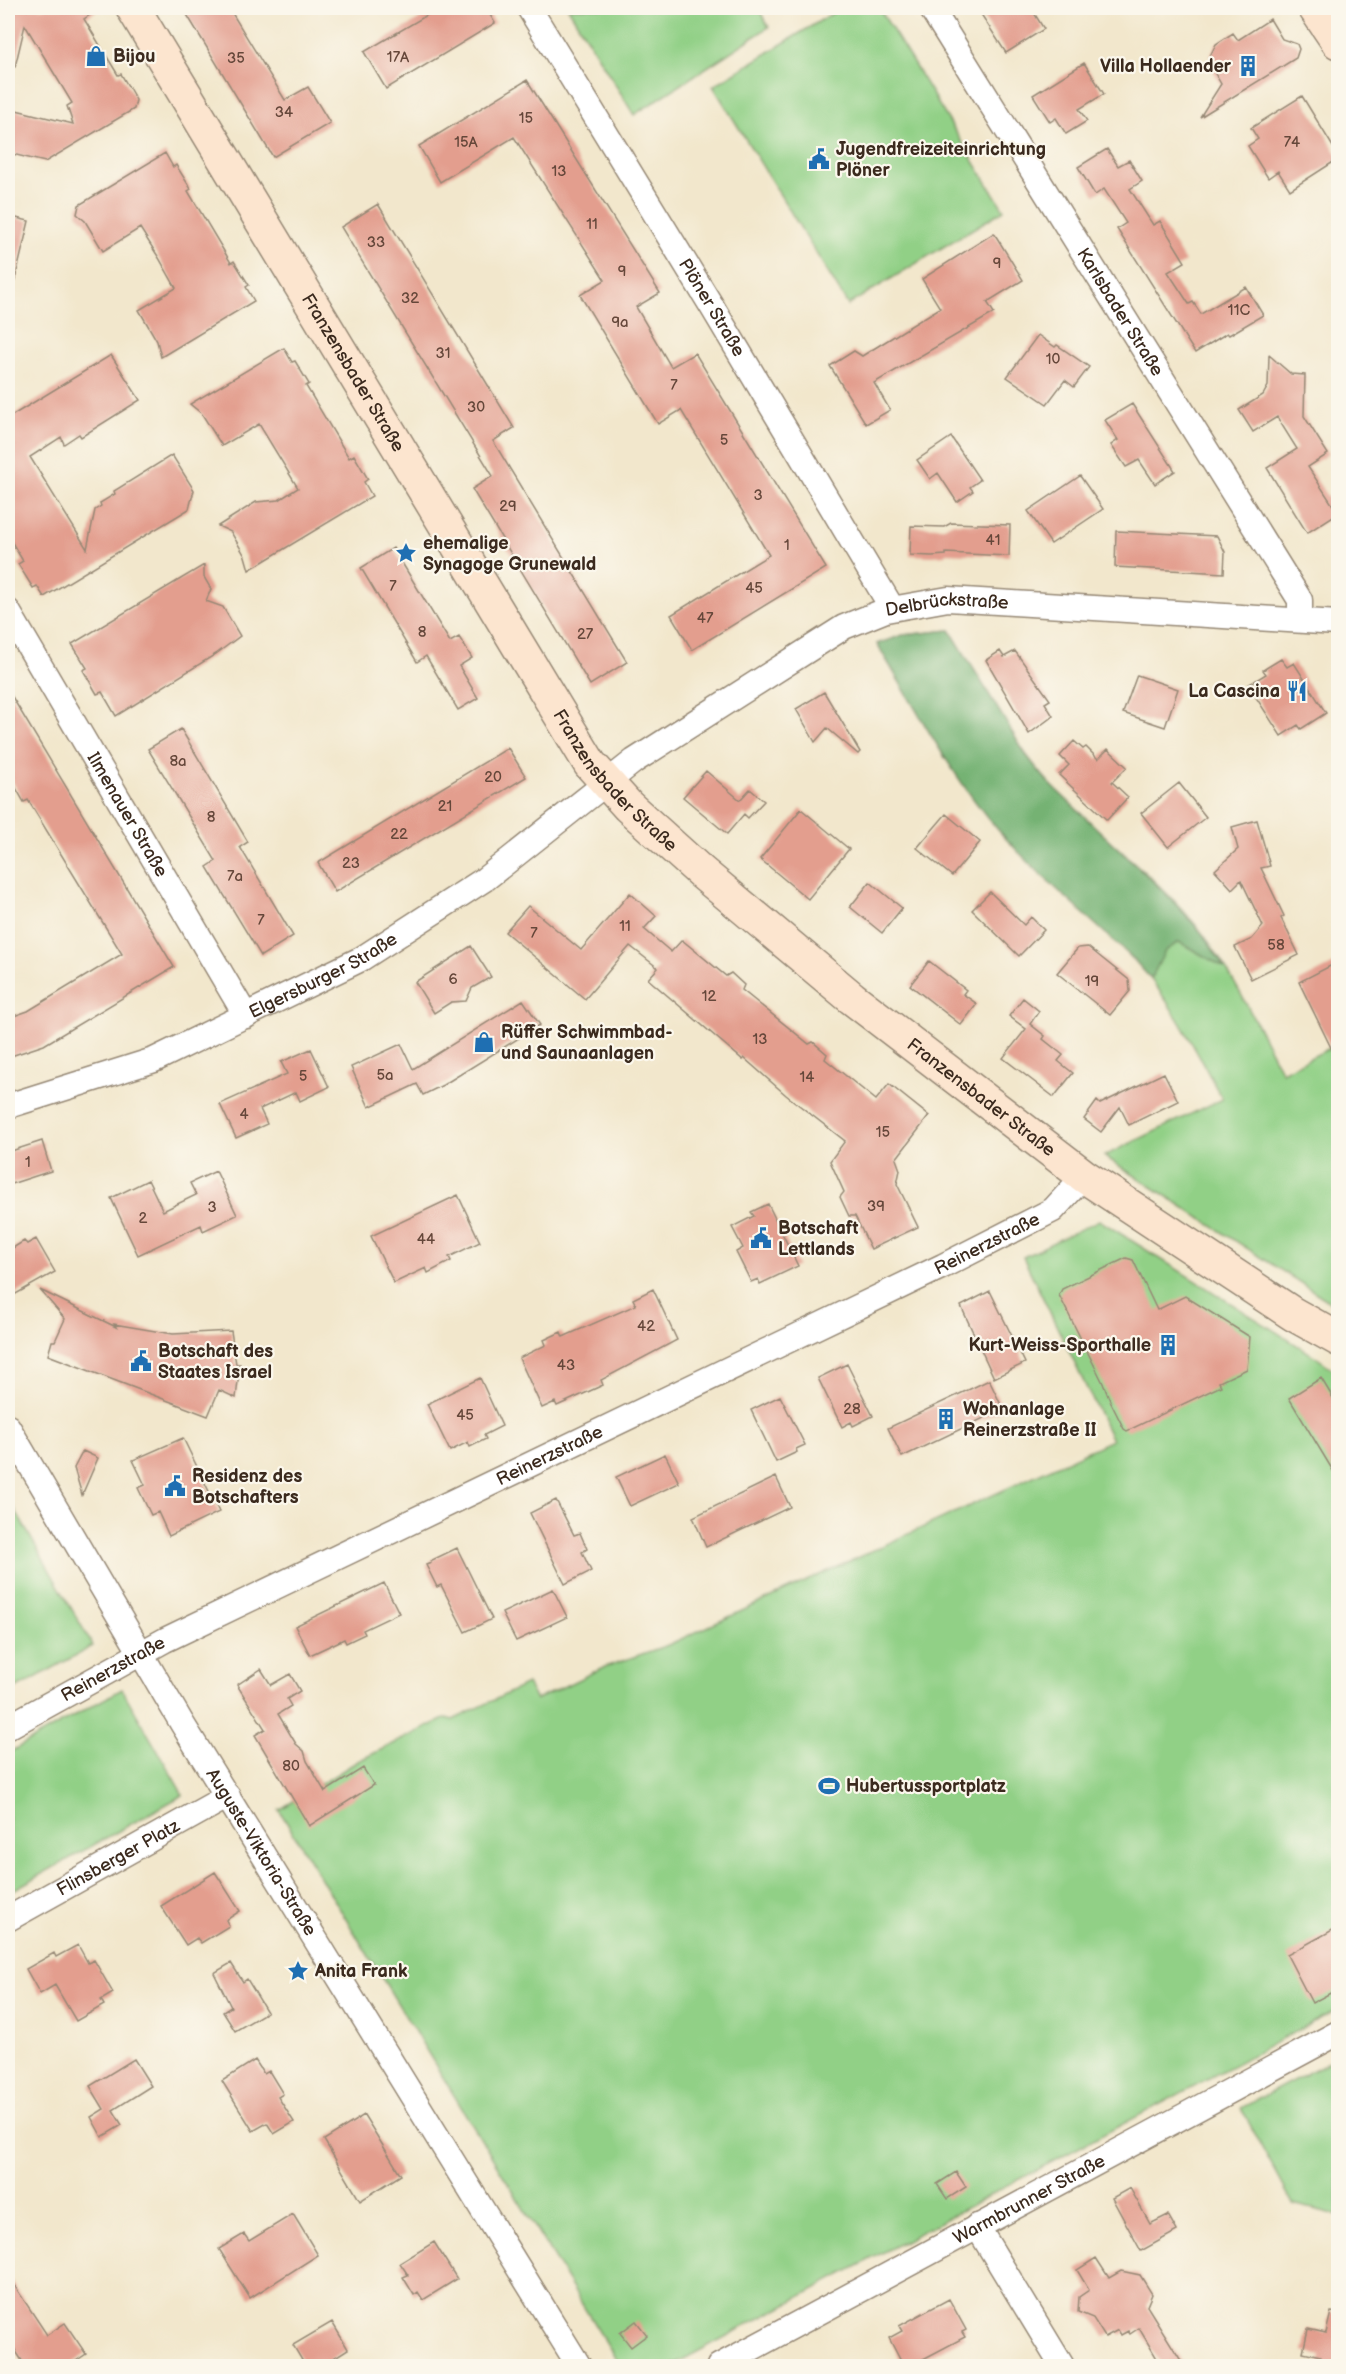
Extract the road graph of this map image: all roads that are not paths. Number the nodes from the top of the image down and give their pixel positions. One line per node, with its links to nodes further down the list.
1 (133, 8): 10 (street, Franzensbader Straße)
2 (529, 8): 6 (street, Plöner Straße)
3 (931, 8): 8 (street, Karlsbader Straße)
4 (1315, 8): 5 (street)
5 (1338, 42)
6 (892, 608): 8 (street, Delbrückstraße); 10 (street, Delbrückstraße)
7 (8, 611): 11 (street, Ilmenauer Straße)
8 (1300, 620): 9 (street, Delbrückstraße)
9 (1338, 623)
10 (605, 783): 11 (street, Elgersburger Straße); 13 (street, Franzensbader Straße)
11 (246, 1016): 12 (street, Elgersburger Straße)
12 (8, 1106)
13 (1084, 1176): 14 (street, Franzensbader Straße); 16 (street, Reinerzstraße)
14 (1337, 1337)
15 (8, 1427): 16 (street, Auguste-Viktoria-Straße)
16 (141, 1652): 17 (street, Reinerzstraße); 18 (street, Auguste-Viktoria-Straße)
17 (8, 1727)
18 (228, 1796): 19 (street, Flinsberger Platz); 22 (street, Auguste-Viktoria-Straße)
19 (8, 1919)
20 (1338, 2032): 21 (street, Warmbrunner Straße)
21 (977, 2226): 23 (street, Warmbrunner Straße); 24 (street)
22 (579, 2367)
23 (719, 2367)
24 (1062, 2367)

